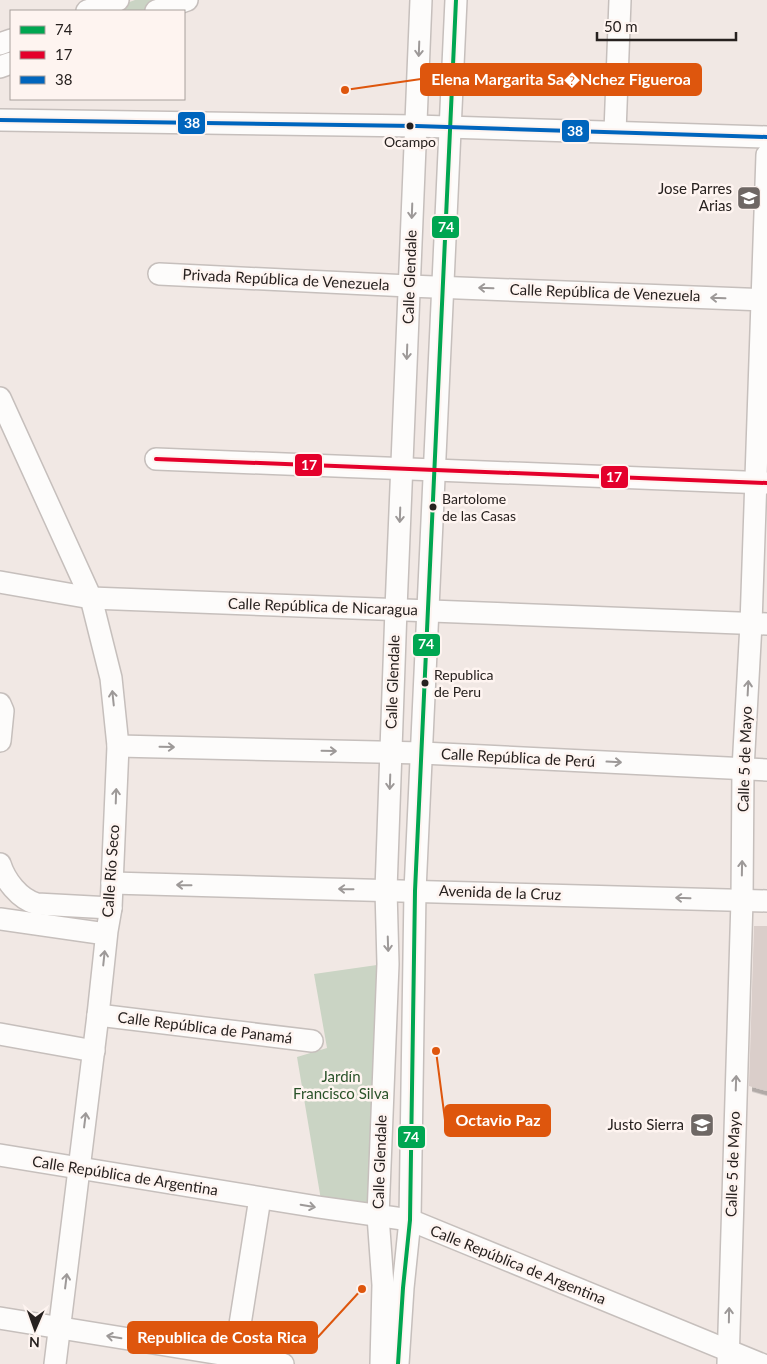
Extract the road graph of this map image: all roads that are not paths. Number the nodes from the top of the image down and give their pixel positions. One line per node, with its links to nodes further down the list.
1 (118, 0): 6 (street)
2 (187, 0): 7 (street)
3 (421, 0): 9 (street, Calle Glendale, one-way to 9)
4 (456, 0): 10 (street, Calle Glendale)
5 (620, 0): 11 (street)
6 (90, 10)
7 (159, 10)
8 (0, 120): 9 (street)
9 (416, 126): 10 (street); 15 (street, Calle Glendale, one-way to 15)
10 (450, 127): 11 (street); 16 (street, Calle Glendale)
11 (615, 132): 12 (street)
12 (767, 137)
13 (767, 155): 17 (street, Calle 5 de Mayo)
14 (159, 274): 15 (street, Privada República de Venezuela)
15 (409, 286): 16 (street, Privada República de Venezuela); 20 (street, Calle Glendale, one-way to 20)
16 (443, 287): 17 (street, Calle República de Venezuela, one-way to 16); 21 (street, Calle Glendale)
17 (765, 300): 22 (street, Calle 5 de Mayo)
18 (0, 398): 24 (street, Calle Río Seco)
19 (156, 459): 20 (street)
20 (402, 469): 21 (street); 25 (street, Calle Glendale, one-way to 25)
21 (435, 470): 22 (street); 26 (street, Calle Glendale)
22 (762, 483): 27 (street, Calle 5 de Mayo)
23 (0, 582): 24 (street, Calle República de Nicaragua)
24 (91, 598): 25 (street, Calle República de Nicaragua); 30 (street, Calle Río Seco, one-way to 24)
25 (396, 609): 26 (street, Calle República de Nicaragua); 31 (street, Calle Glendale)
26 (428, 611): 27 (street, Calle República de Nicaragua); 32 (street, Calle Glendale)
27 (759, 624): 33 (street, Calle 5 de Mayo, one-way to 27)
28 (0, 704): 29 (street)
29 (0, 741)
30 (118, 746): 31 (street, Calle República de Perú, one-way to 31); 36 (street, Calle Río Seco, one-way to 30)
31 (391, 752): 32 (street, Calle República de Perú); 37 (street, Calle Glendale, one-way to 37)
32 (422, 753): 33 (street, Calle República de Perú, one-way to 33); 38 (street, Calle Glendale)
33 (744, 769): 34 (street, Calle República de Perú); 39 (street, Calle 5 de Mayo, one-way to 33)
34 (767, 770)
35 (0, 864): 42 (street)
36 (112, 883): 37 (street, Avenida de la Cruz, one-way to 36); 41 (street, Calle Río Seco)
37 (386, 890): 38 (street, Avenida de la Cruz); 52 (street, Calle Glendale, one-way to 52)
38 (416, 891): 39 (street, Avenida de la Cruz, one-way to 38); 53 (street, Calle Glendale)
39 (742, 900): 40 (street, Avenida de la Cruz); 57 (street, Calle 5 de Mayo, one-way to 39)
40 (767, 902)
41 (111, 908): 42 (street); 44 (street, Calle Río Seco)
42 (30, 912): 43 (street); 44 (street)
43 (0, 919)
44 (106, 934): 45 (street, Calle Río Seco, one-way to 44)
45 (98, 1014): 47 (street, Calle República de Panamá); 48 (street, Calle Río Seco)
46 (0, 1034): 48 (street)
47 (312, 1040)
48 (94, 1051): 50 (street, Calle Río Seco, one-way to 48)
49 (0, 1155): 50 (street, Calle República de Argentina)
50 (79, 1169): 51 (street, Calle República de Argentina); 55 (street, Calle Río Seco, one-way to 50)
51 (260, 1198): 52 (street, Calle República de Argentina, one-way to 52); 56 (street)
52 (378, 1216): 53 (street, Calle República de Argentina); 60 (street, Calle Glendale)
53 (410, 1220): 57 (street, Calle República de Argentina); 61 (street, Calle Glendale)
54 (0, 1318): 55 (street)
55 (60, 1328): 56 (street, one-way to 55); 58 (street, Calle Río Seco)
56 (235, 1356): 59 (street)
57 (728, 1358): 62 (street, Calle República de Argentina)
58 (55, 1364)
59 (283, 1364)
60 (381, 1364)
61 (398, 1364)
62 (761, 1364)

